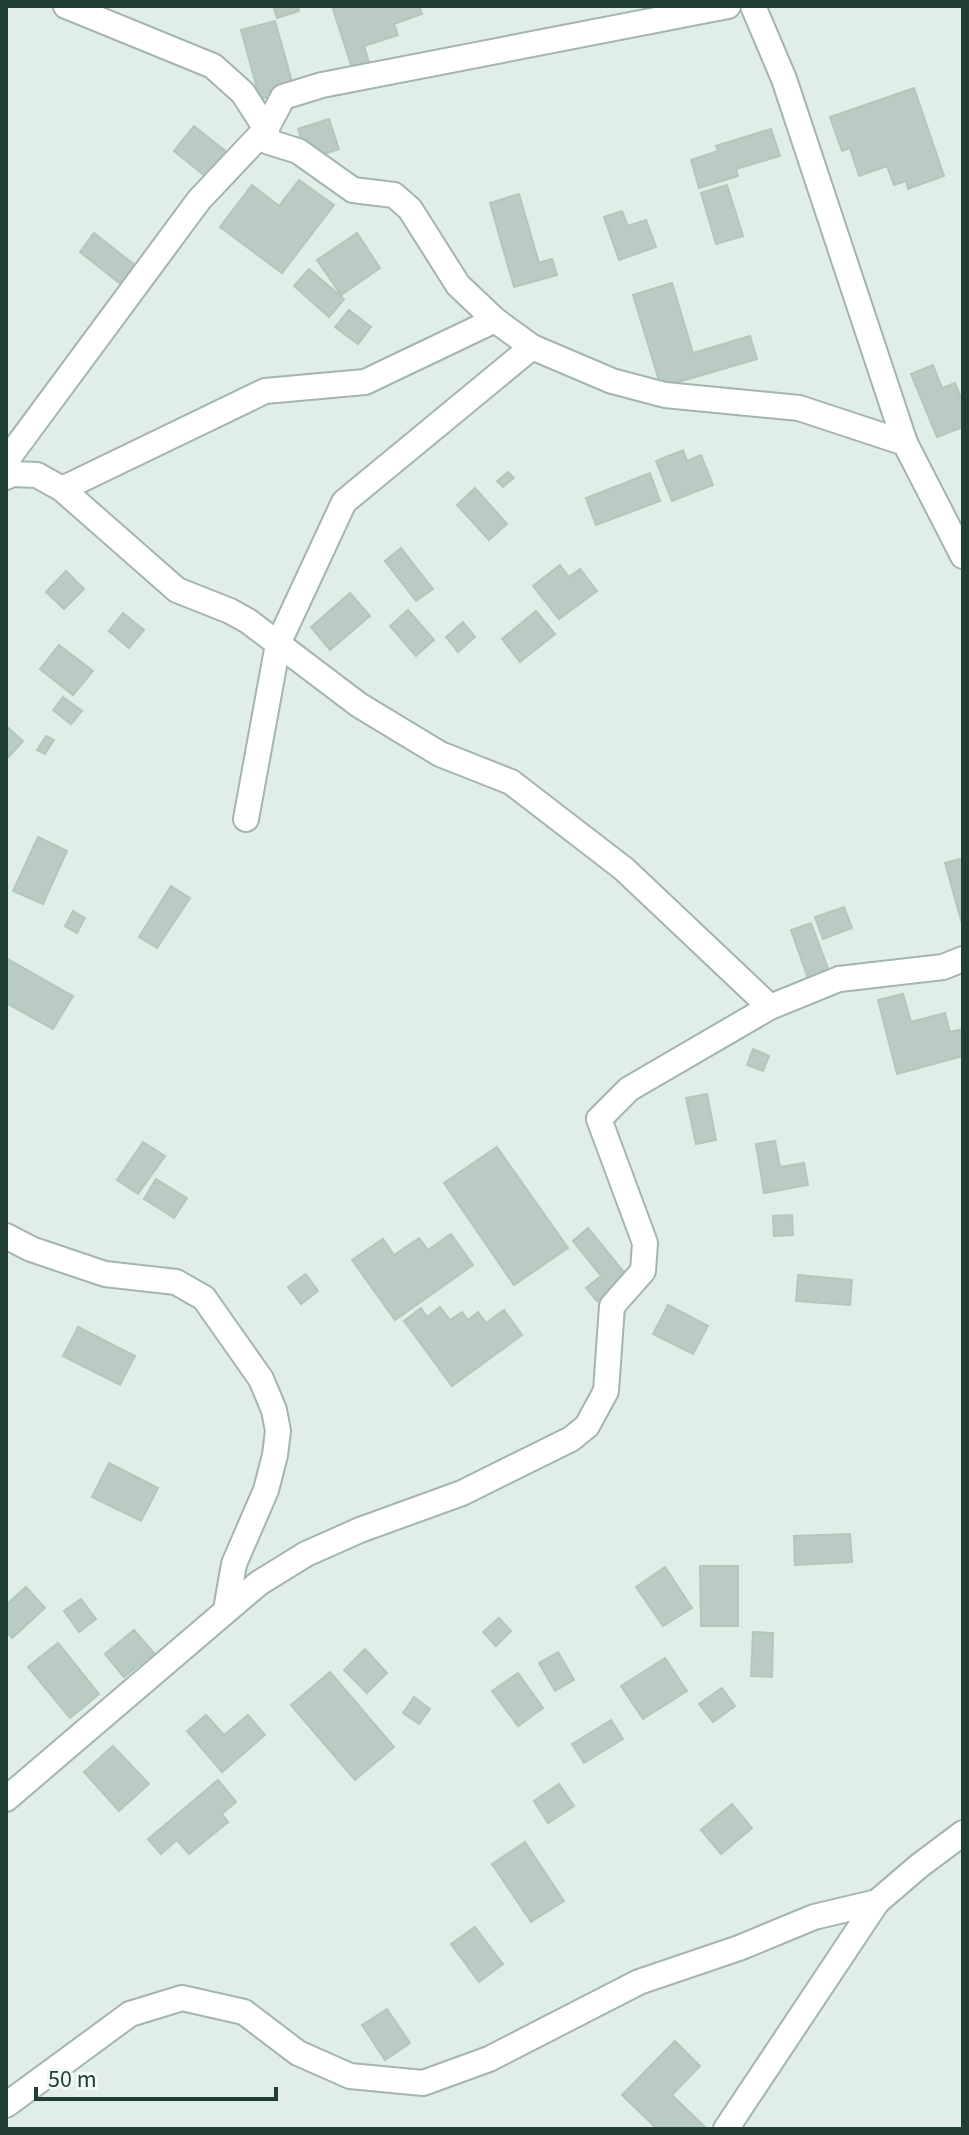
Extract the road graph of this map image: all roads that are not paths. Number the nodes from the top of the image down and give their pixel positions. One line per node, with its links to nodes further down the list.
1 (66, 6): 4 (street)
2 (728, 6): 4 (street)
3 (753, 6): 7 (street)
4 (266, 129): 5 (street); 8 (street)
5 (495, 320): 6 (street); 10 (street)
6 (532, 347): 7 (street); 12 (street)
7 (905, 443): 11 (street)
8 (6, 461)
9 (6, 477): 10 (street)
10 (62, 489): 12 (street)
11 (963, 556)
12 (278, 644): 13 (street); 15 (street)
13 (246, 819)
14 (963, 959): 15 (street)
15 (770, 1007): 17 (street)
16 (6, 1236): 17 (street)
17 (226, 1610): 18 (street)
18 (6, 1799)
19 (963, 1833): 20 (street)
20 (877, 1902): 21 (street); 22 (street)
21 (6, 2105)
22 (726, 2129)

